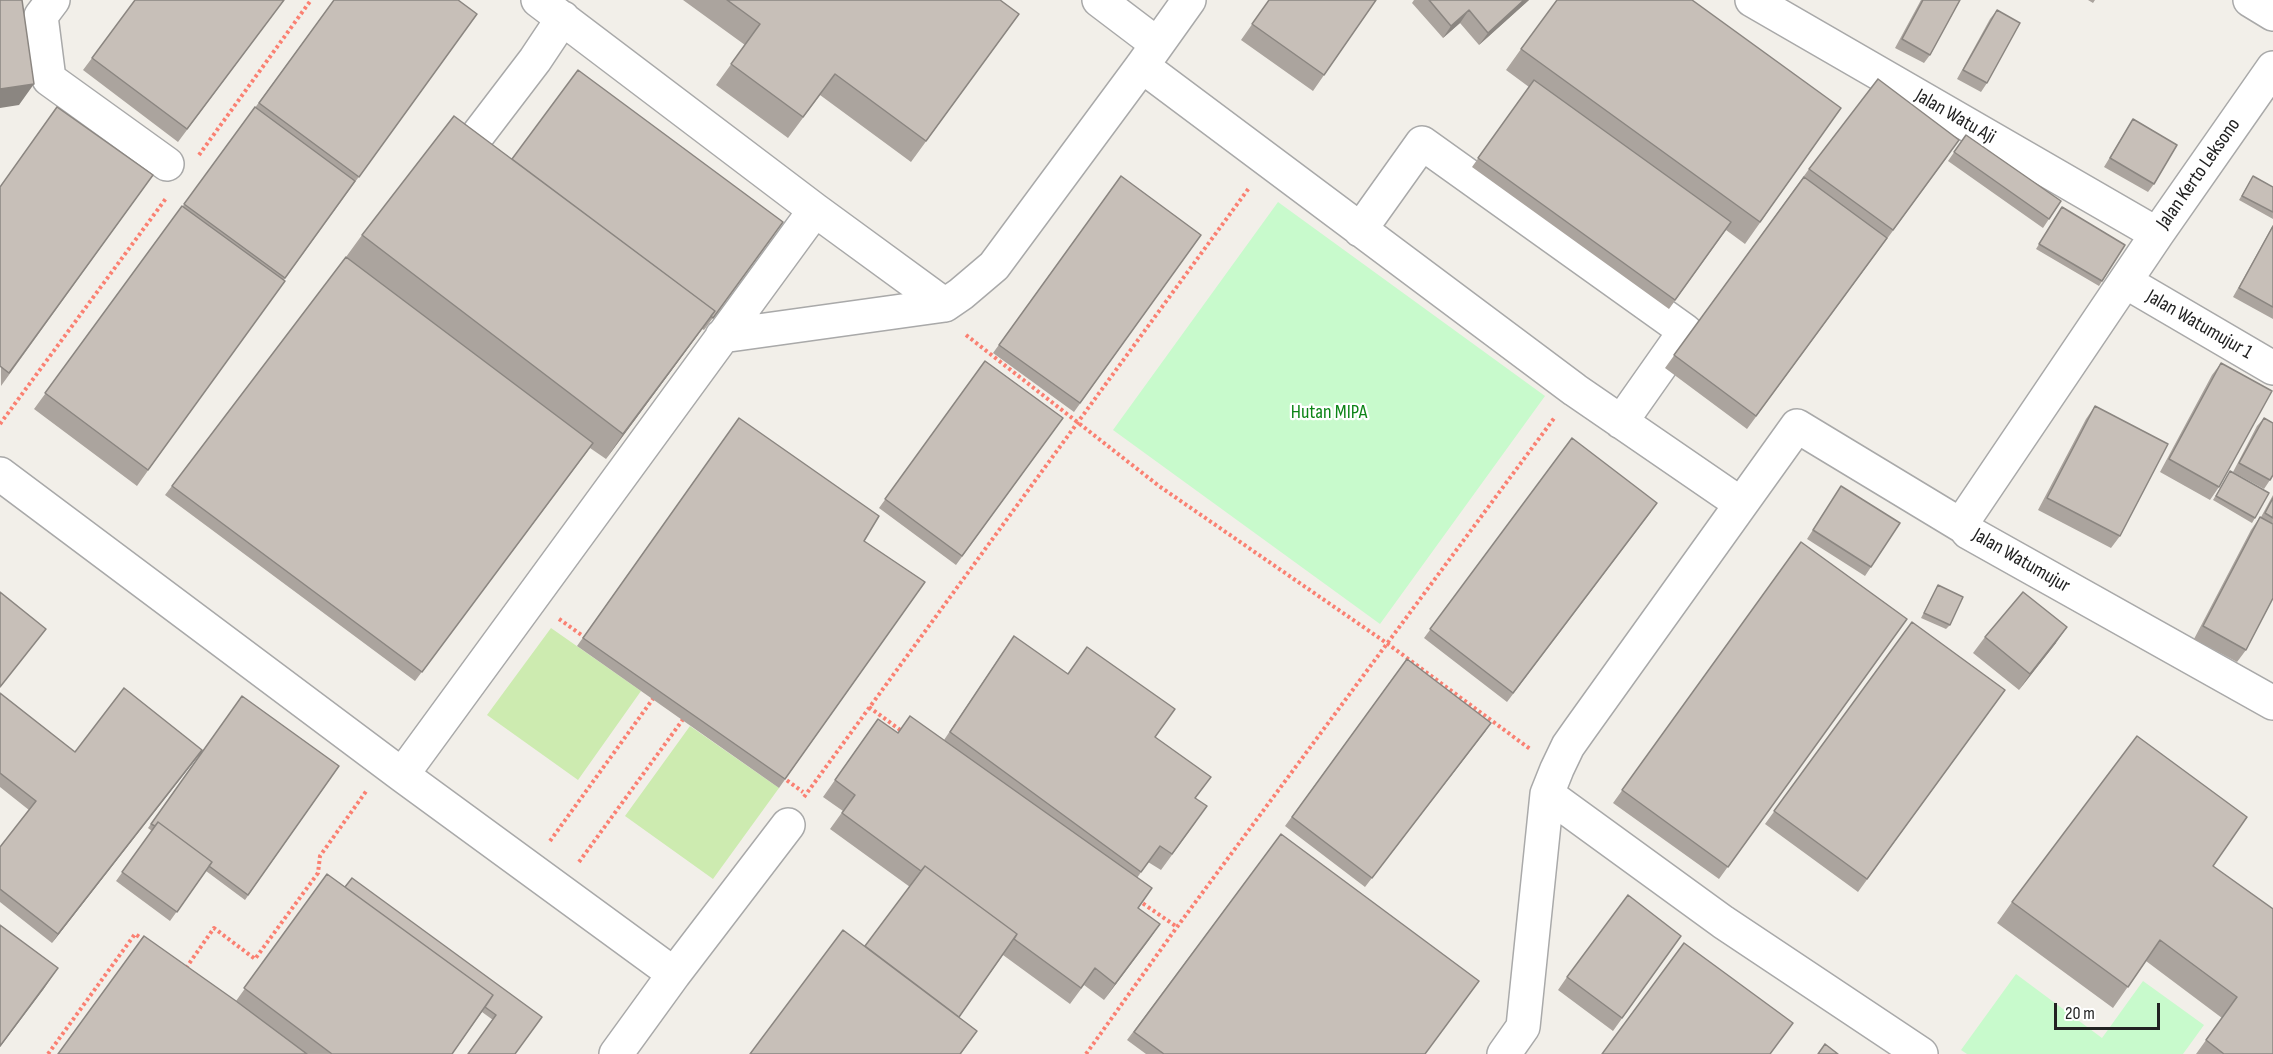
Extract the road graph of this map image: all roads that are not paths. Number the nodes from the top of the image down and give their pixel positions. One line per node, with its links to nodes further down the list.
1 (53, 0): 11 (street)
2 (1099, 0): 8 (street)
3 (1189, 0): 8 (street)
4 (1752, 0): 14 (street, Jalan Watu Aji)
5 (2250, 0): 7 (street)
6 (550, 9): 10 (street); 12 (street)
7 (2273, 14)
8 (1150, 55): 13 (street); 16 (street)
9 (2273, 68): 14 (street, Jalan Kerto Leksono)
10 (464, 153)
11 (177, 172)
12 (815, 210): 16 (street); 17 (street)
13 (1360, 230): 19 (street); 19 (street)
14 (2157, 234): 15 (street, Jalan Kerto Leksono)
15 (2126, 282): 18 (street, Jalan Watumujur 1); 22 (street, Jalan Watumujur)
16 (945, 305): 17 (street)
17 (722, 336): 24 (street)
18 (2273, 368)
19 (1621, 422): 21 (street)
20 (0, 474): 24 (street)
21 (1741, 504): 22 (street); 25 (street)
22 (1964, 527): 23 (street, Jalan Watumujur)
23 (2273, 703)
24 (395, 769): 27 (street)
25 (1552, 782): 29 (street); 30 (street)
26 (788, 825): 27 (street)
27 (674, 974): 28 (street)
28 (616, 1054)
29 (1504, 1054)
30 (1920, 1054)

